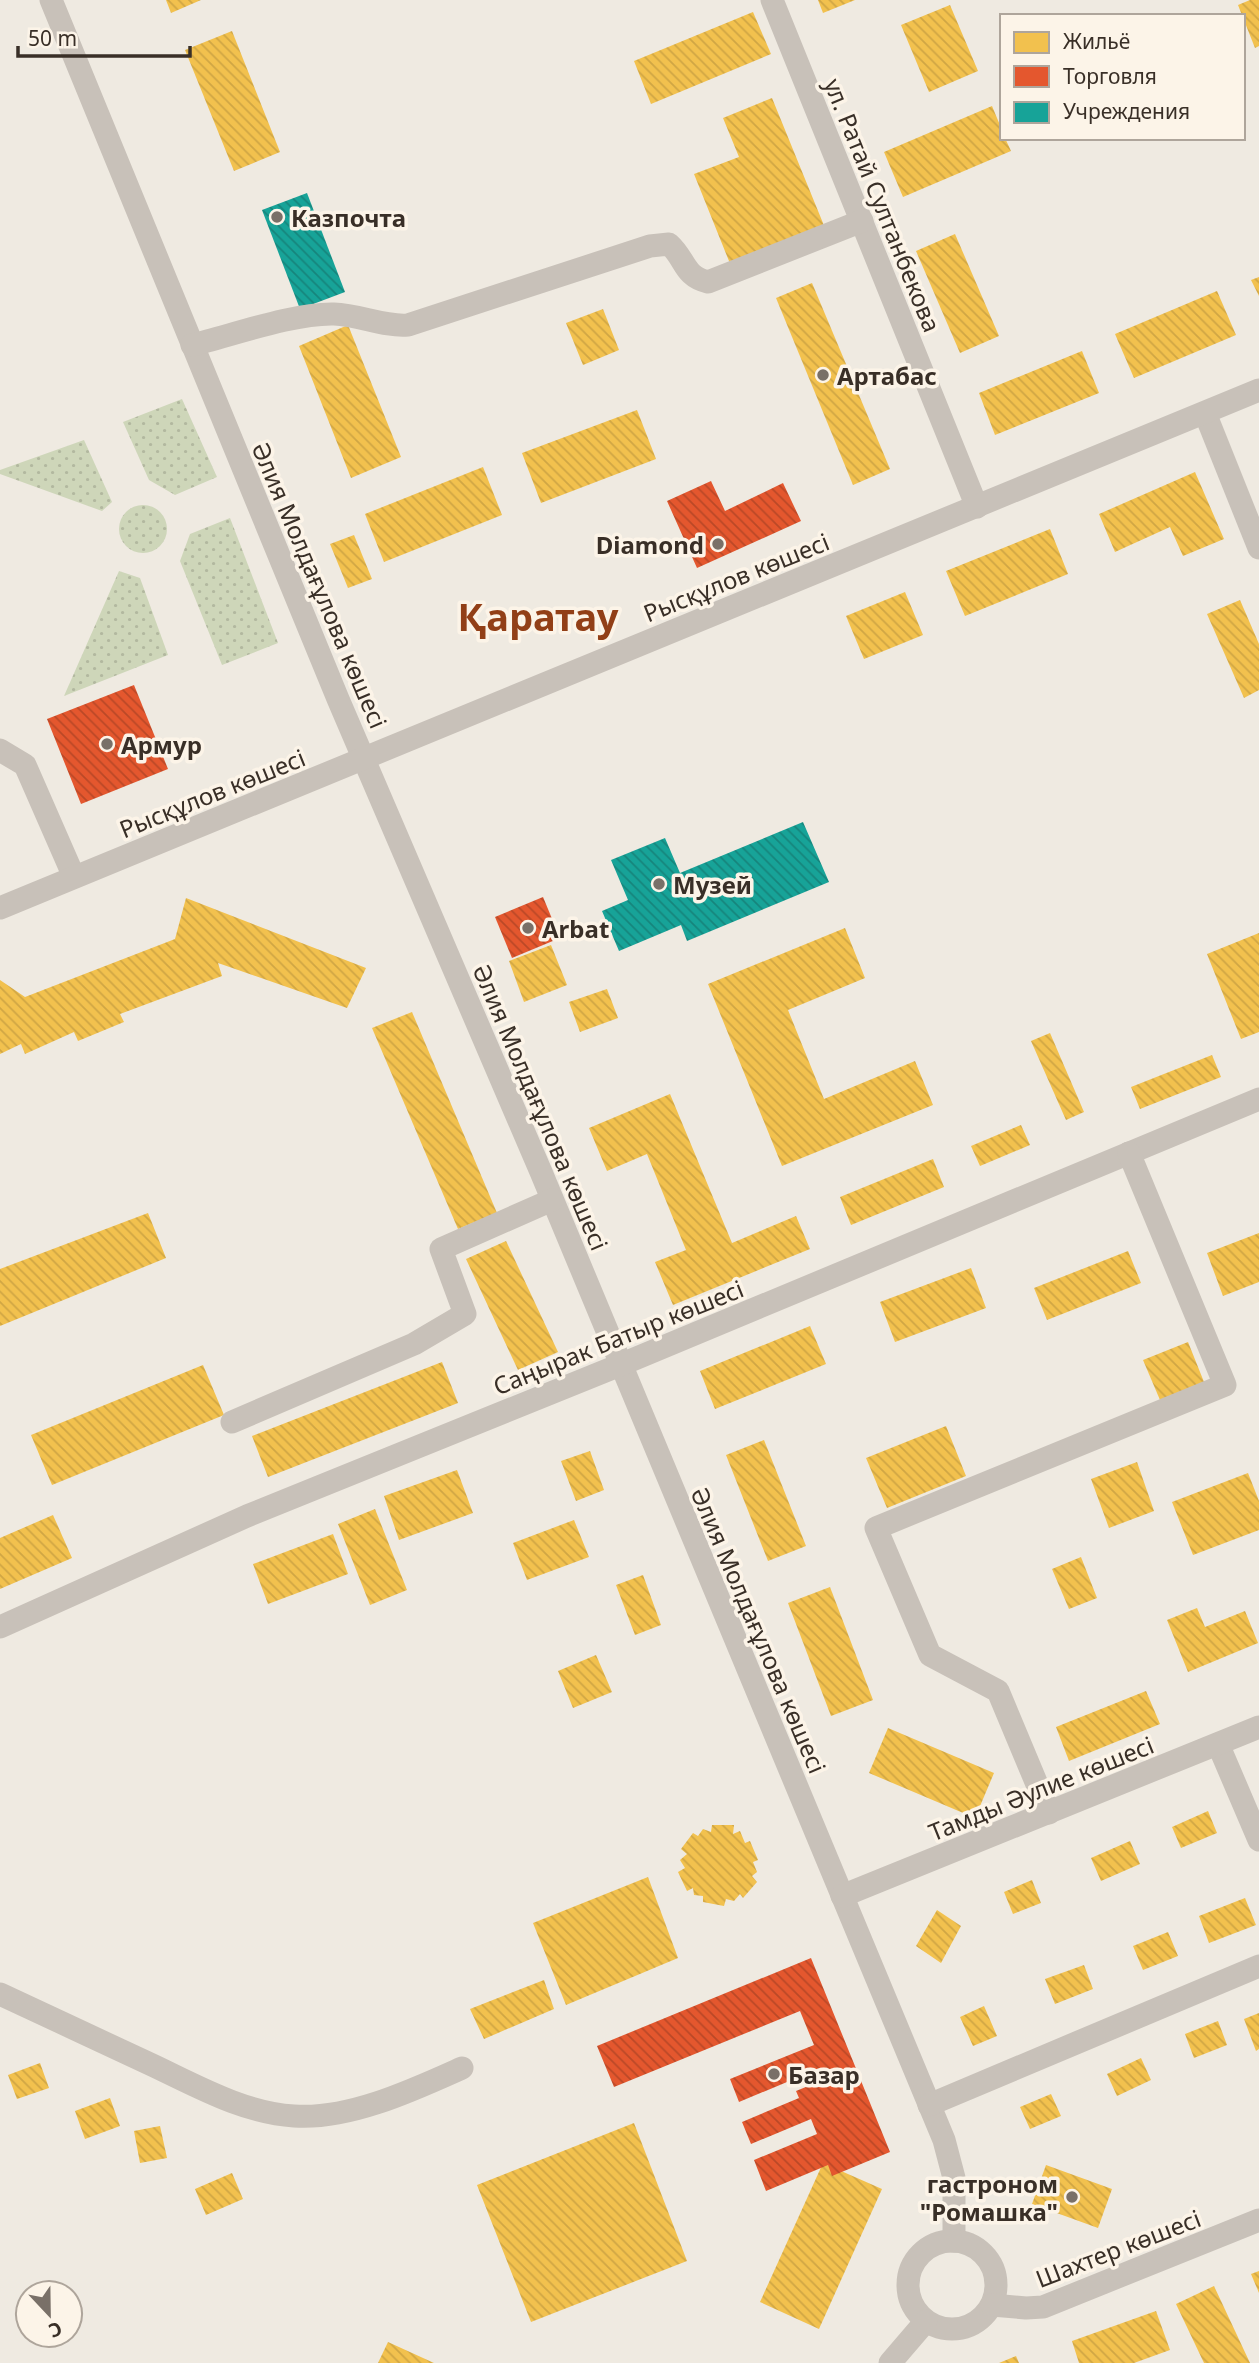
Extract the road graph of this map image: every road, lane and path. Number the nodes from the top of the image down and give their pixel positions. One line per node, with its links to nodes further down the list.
1 (51, 0): 4 (street, Әлия Молдағұлова көшесі)
2 (772, 0): 3 (street, ул. Ратай Султанбекова)
3 (862, 221): 4 (street); 7 (street, ул. Ратай Султанбекова)
4 (192, 345): 10 (street, Әлия Молдағұлова көшесі)
5 (1259, 390): 6 (street, Рысқұлов көшесі)
6 (1205, 413): 7 (street, Рысқұлов көшесі); 8 (street)
7 (977, 507): 10 (street, Рысқұлов көшесі)
8 (1259, 548)
9 (0, 750): 11 (street)
10 (364, 758): 11 (street, Рысқұлов көшесі); 15 (street, Әлия Молдағұлова көшесі)
11 (74, 877): 12 (street, Рысқұлов көшесі)
12 (0, 908)
13 (1259, 1099): 14 (street, Саңырак Батыр көшесі)
14 (1129, 1153): 16 (street, Саңырак Батыр көшесі); 21 (street)
15 (552, 1200): 16 (street, Әлия Молдағұлова көшесі); 17 (street)
16 (620, 1365): 18 (street, Саңырак Батыр көшесі); 23 (street, Әлия Молдағұлова көшесі)
17 (232, 1422)
18 (0, 1627)
19 (1259, 1727): 20 (street, Тамды Әулие көшесі)
20 (1218, 1744): 21 (street, Тамды Әулие көшесі); 22 (street)
21 (1049, 1813): 23 (street, Тамды Әулие көшесі)
22 (1259, 1840)
23 (842, 1896): 27 (street, Әлия Молдағұлова көшесі)
24 (1259, 1966): 27 (street)
25 (0, 1994): 26 (street)
26 (461, 2068)
27 (929, 2105): 29 (street, Әлия Молдағұлова көшесі)
28 (1259, 2220): 30 (street, Шахтер көшесі)
29 (954, 2241): 30 (street); 31 (street)
30 (992, 2305): 31 (street)
31 (926, 2321): 32 (street)
32 (890, 2363)

